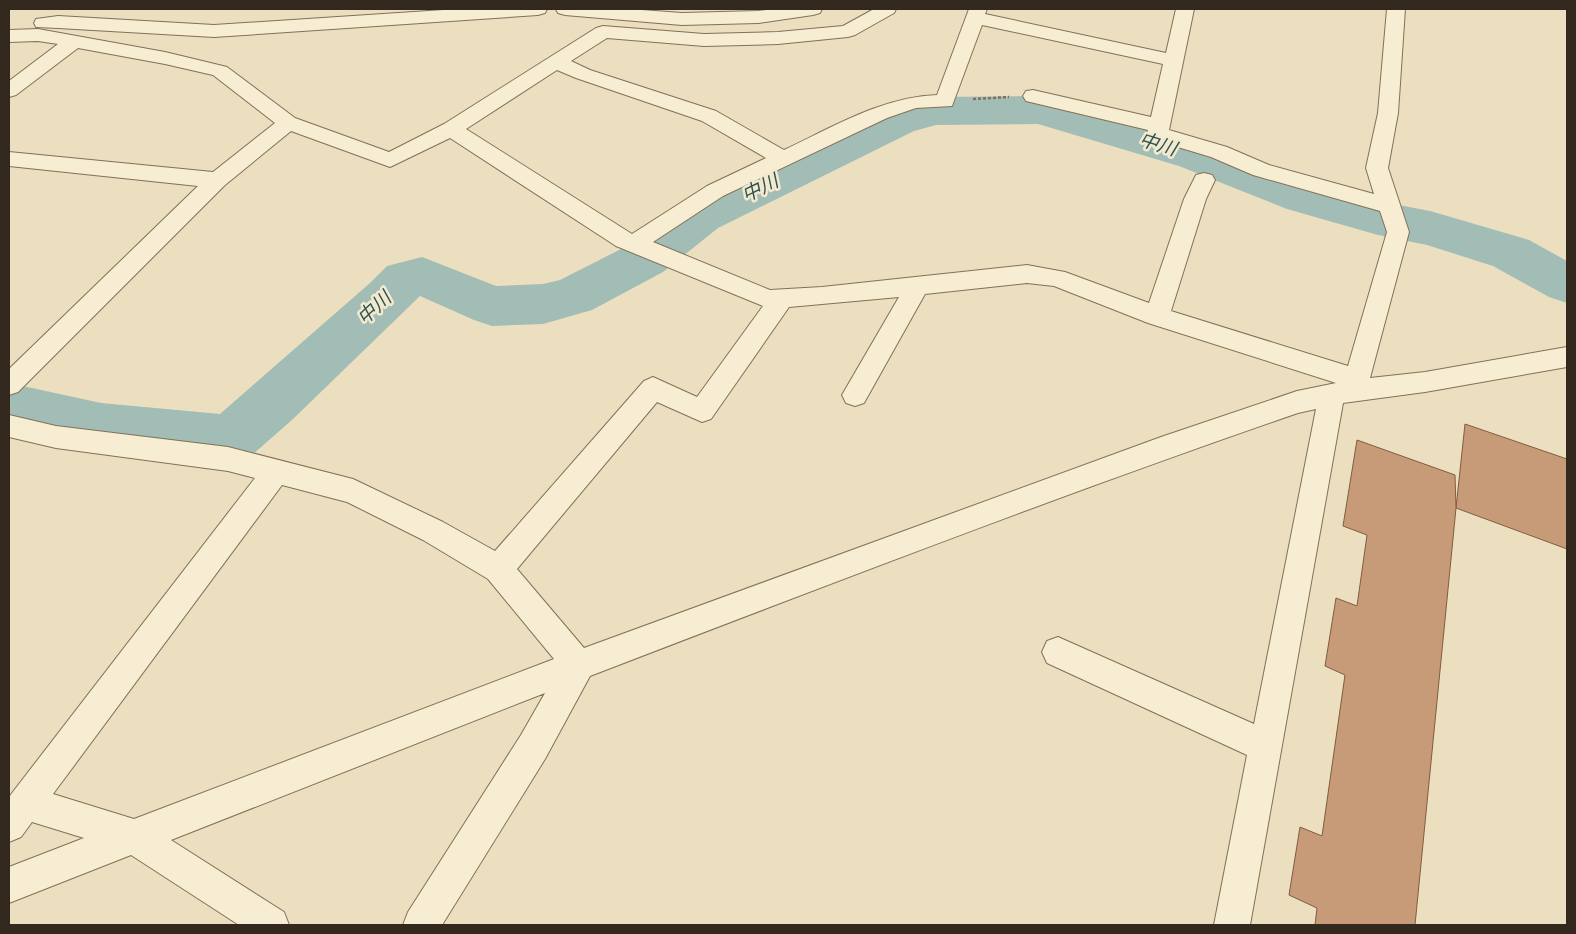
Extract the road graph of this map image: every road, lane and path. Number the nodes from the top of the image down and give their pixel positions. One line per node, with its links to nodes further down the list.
1 (538, 9): 8 (street)
2 (565, 9): 3 (street)
3 (812, 9)
4 (887, 9): 12 (street)
5 (1185, 9): 11 (street)
6 (1396, 9): 23 (street)
7 (977, 13): 11 (street); 15 (street)
8 (9, 26)
9 (9, 36): 10 (street)
10 (74, 42): 13 (street); 16 (street)
11 (1175, 61): 17 (street)
12 (556, 62): 18 (street); 20 (street)
13 (9, 91)
14 (1033, 96): 15 (path); 17 (street)
15 (945, 101): 20 (street)
16 (288, 124): 18 (street); 21 (street)
17 (1160, 126): 23 (street)
18 (451, 129): 24 (street)
19 (9, 159): 21 (street)
20 (784, 159): 24 (street)
21 (218, 180): 29 (street)
22 (1204, 180): 27 (street)
23 (1389, 206): 30 (street)
24 (634, 244): 26 (street)
25 (918, 285): 26 (street); 27 (street); 31 (street)
26 (782, 298): 34 (street)
27 (1157, 316): 30 (street)
28 (1567, 357): 30 (street)
29 (9, 384)
30 (1347, 387): 36 (street); 37 (street)
31 (855, 395)
32 (9, 426): 33 (street)
33 (277, 470): 34 (street); 38 (street)
34 (498, 569): 36 (street)
35 (1058, 652): 37 (street)
36 (579, 665): 39 (street); 42 (street)
37 (1266, 746): 43 (street)
38 (13, 819): 39 (street)
39 (135, 837): 40 (street); 41 (street)
40 (9, 885)
41 (271, 925)
42 (421, 925)
43 (1232, 925)

